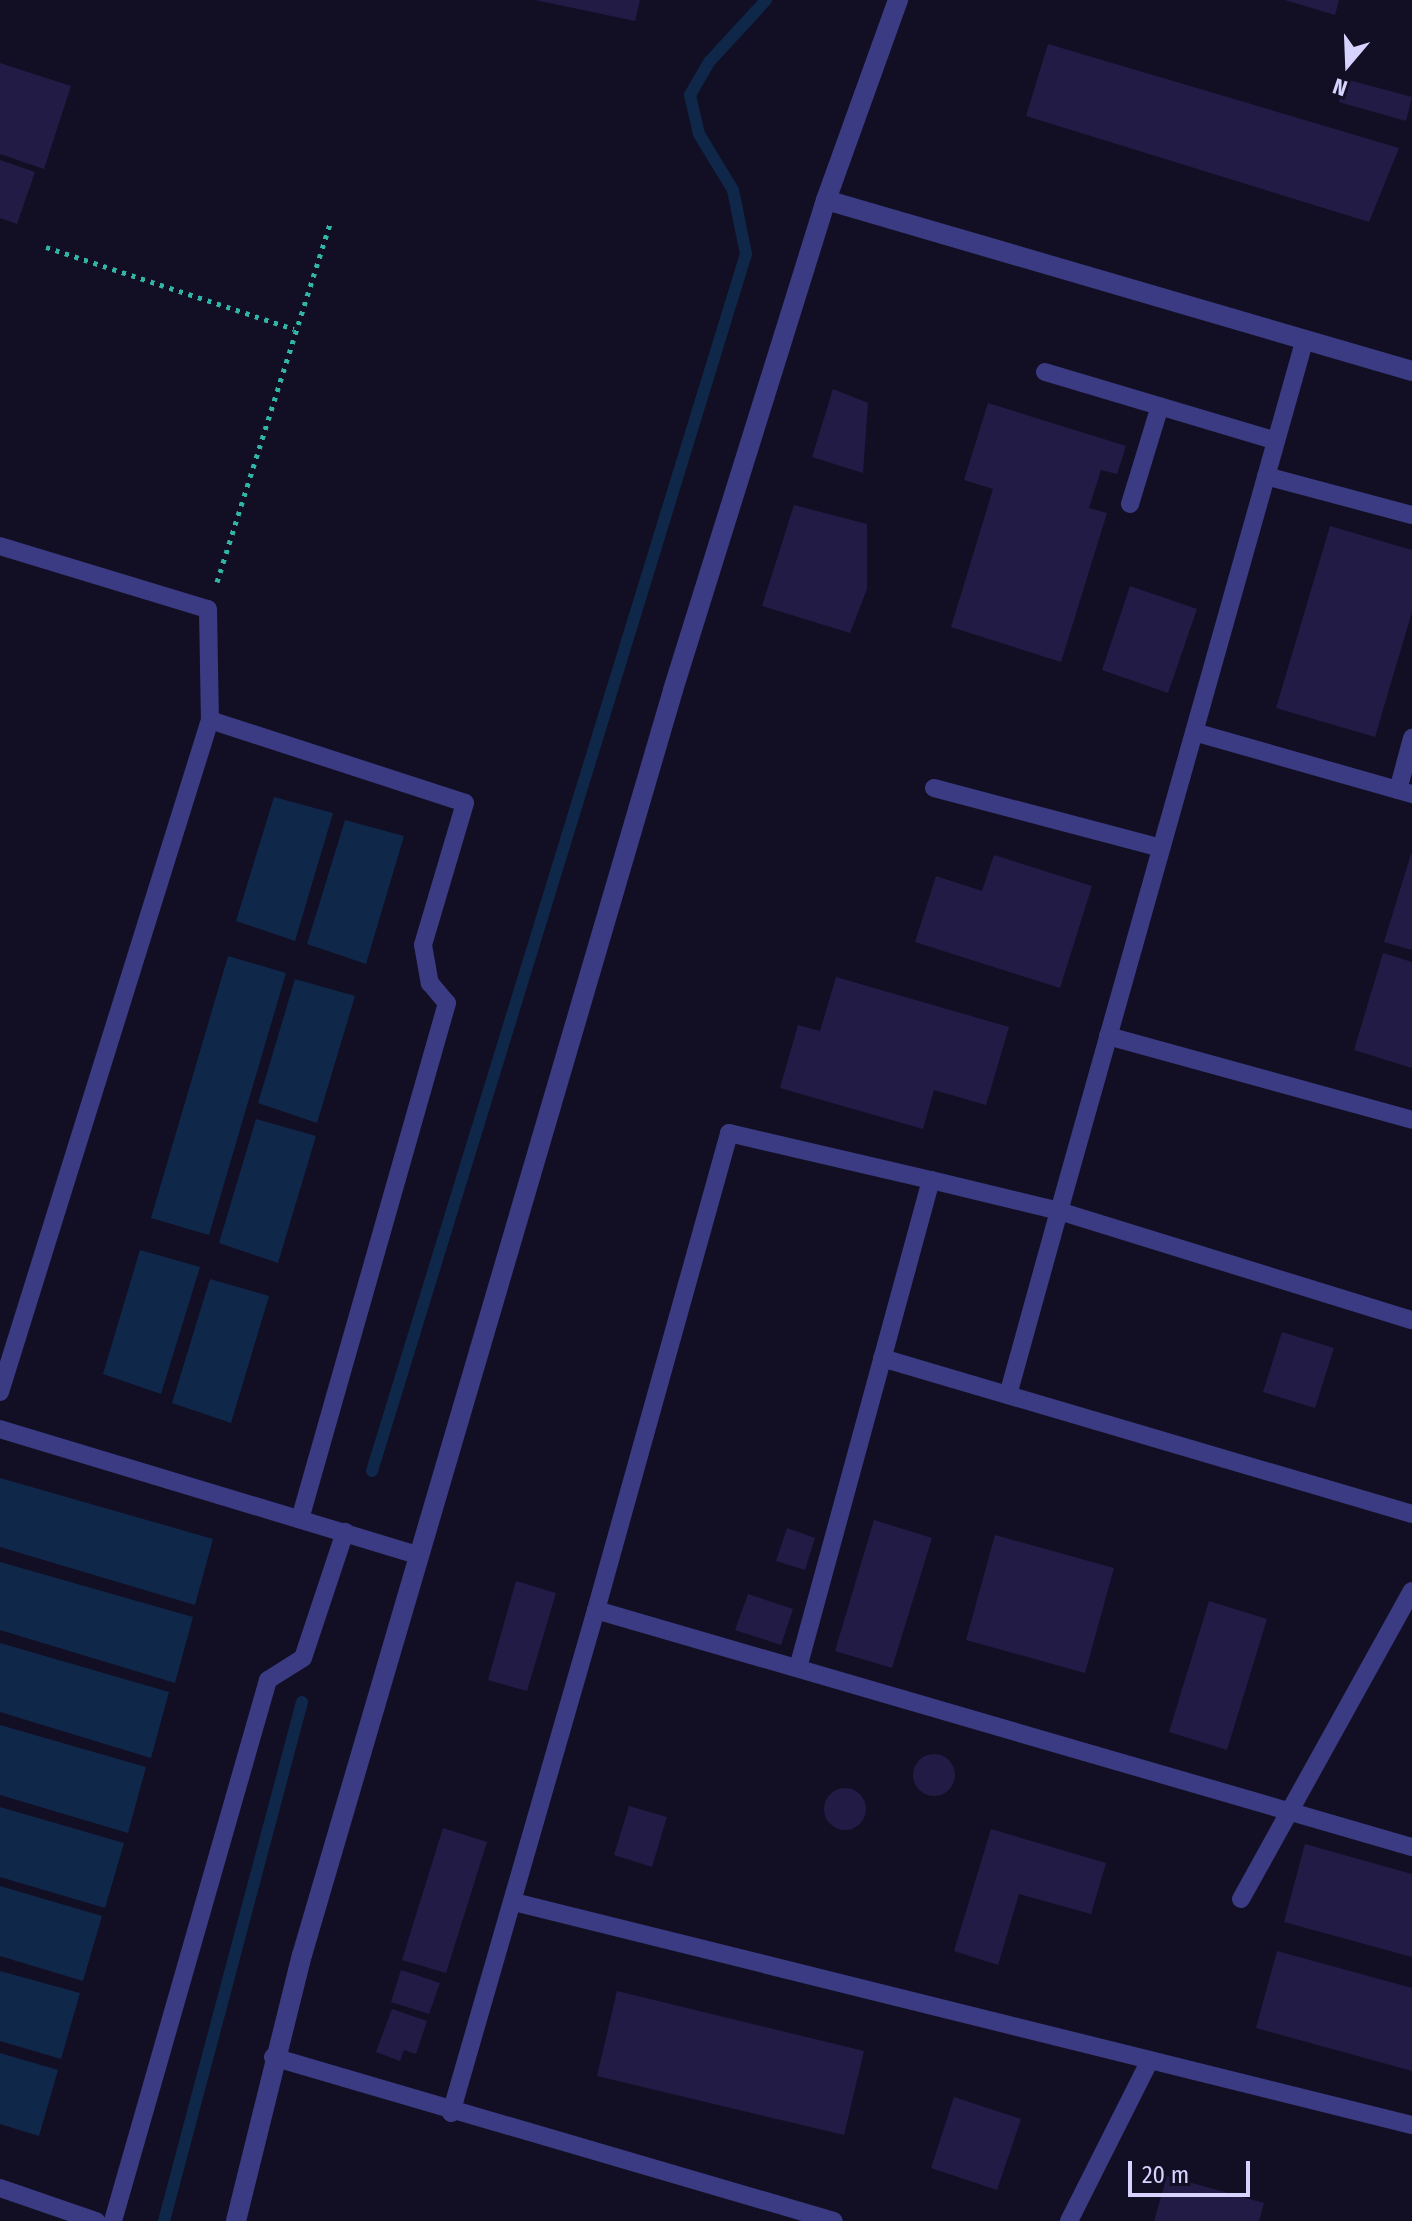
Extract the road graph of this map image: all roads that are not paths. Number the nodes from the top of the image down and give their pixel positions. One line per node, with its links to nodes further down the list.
1 (898, 0): 2 (street)
2 (826, 200): 3 (street); 30 (street)
3 (1304, 342): 4 (street); 7 (lane)
4 (1412, 371)
5 (1045, 372): 6 (lane)
6 (1160, 406): 7 (lane); 9 (lane)
7 (1276, 441): 8 (lane)
8 (1266, 476): 10 (lane); 13 (lane)
9 (1130, 504)
10 (1412, 515)
11 (0, 546): 12 (lane)
12 (210, 720): 24 (lane); 28 (lane)
13 (1194, 732): 16 (lane); 17 (lane)
14 (1412, 738): 16 (lane)
15 (934, 788): 17 (lane)
16 (1405, 792)
17 (1161, 848): 18 (lane)
18 (1108, 1036): 19 (lane); 21 (lane)
19 (1412, 1120)
20 (931, 1180): 21 (lane); 23 (lane); 32 (lane)
21 (1059, 1211): 22 (lane); 25 (lane)
22 (1412, 1320)
23 (882, 1358): 25 (lane); 33 (lane)
24 (0, 1392)
25 (1008, 1395): 27 (lane)
26 (0, 1429): 28 (lane)
27 (1412, 1514)
28 (300, 1519): 29 (lane)
29 (345, 1532): 30 (lane); 44 (lane)
30 (418, 1555): 38 (street)
31 (1412, 1591): 34 (lane)
32 (596, 1610): 33 (lane); 37 (lane)
33 (798, 1668): 34 (lane)
34 (1288, 1811): 35 (lane); 36 (lane)
35 (1412, 1847)
36 (1241, 1899)
37 (514, 1902): 39 (lane); 40 (lane)
38 (273, 2057): 40 (lane); 45 (street)
39 (1150, 2060): 41 (lane); 47 (lane)
40 (451, 2113): 46 (lane)
41 (1412, 2125)
42 (0, 2188): 43 (lane)
43 (96, 2221)
44 (113, 2221)
45 (236, 2221)
46 (834, 2221)
47 (1069, 2221)

